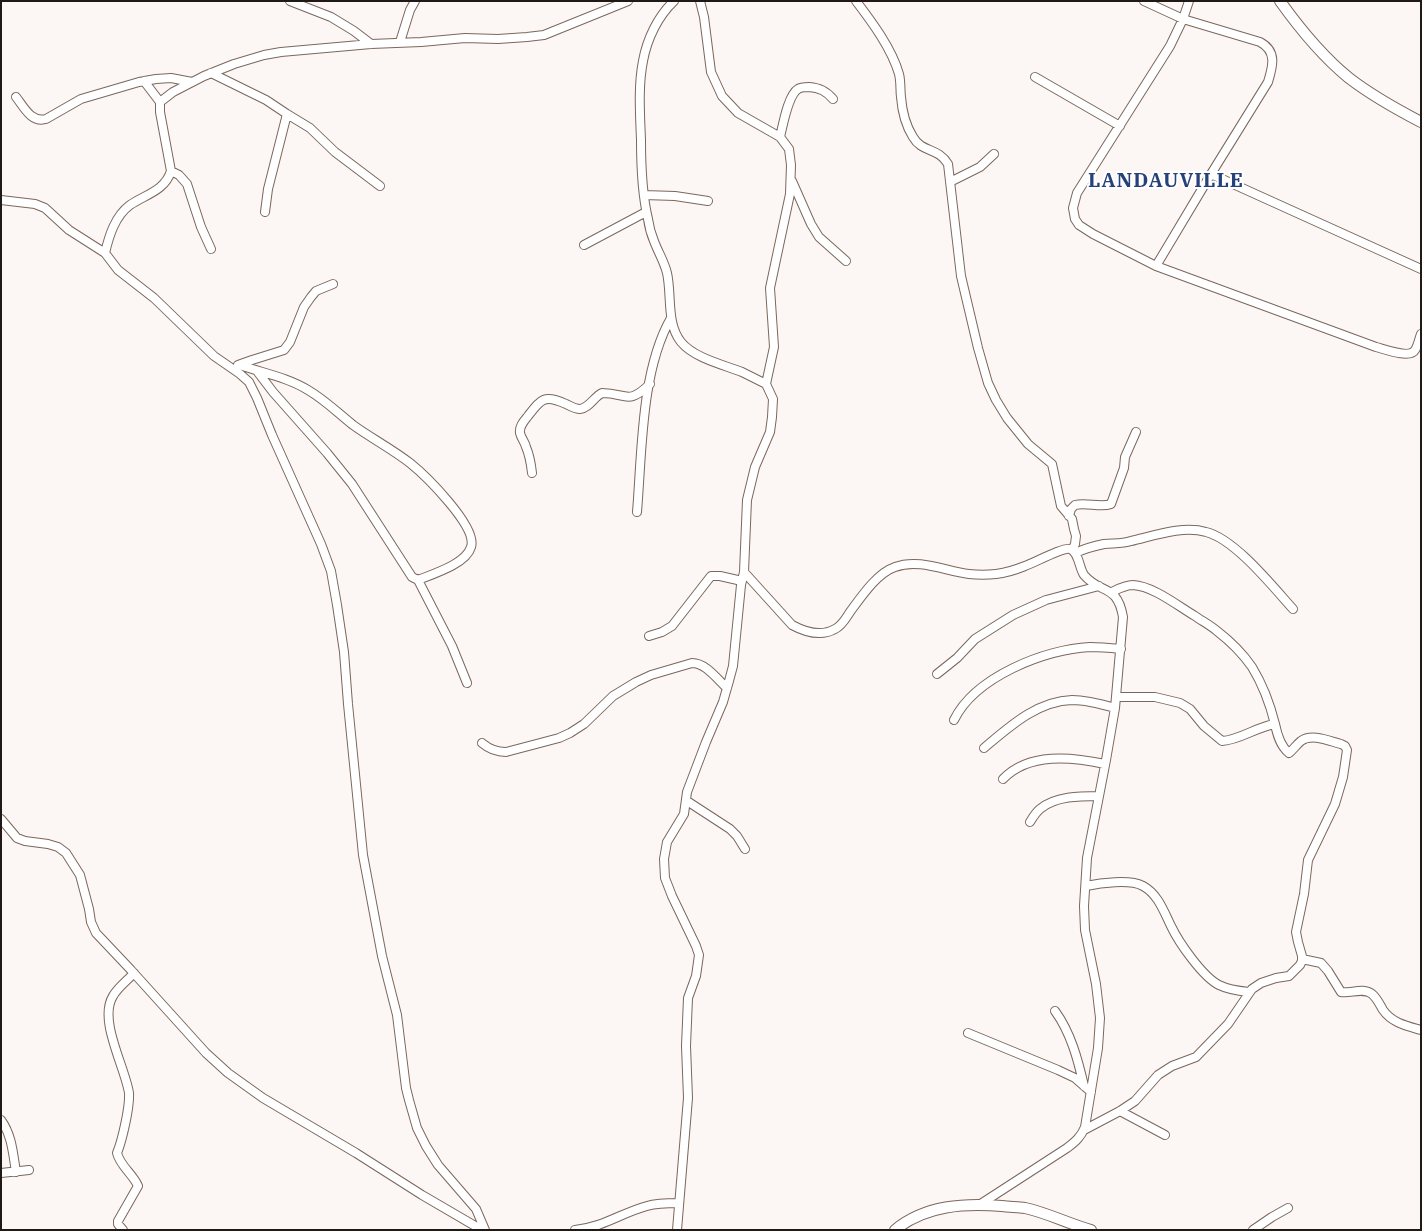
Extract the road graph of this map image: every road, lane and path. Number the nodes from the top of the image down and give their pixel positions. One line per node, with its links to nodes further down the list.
1 (290, 1): 12 (street)
2 (415, 1): 11 (street)
3 (628, 1): 11 (street)
4 (674, 1): 30 (street)
5 (700, 1): 23 (street)
6 (856, 1): 28 (street)
7 (1144, 1): 10 (street)
8 (1189, 1): 10 (street)
9 (1280, 1): 21 (street)
10 (1183, 19): 22 (street); 26 (street)
11 (400, 42): 12 (street)
12 (371, 44): 13 (street)
13 (211, 73): 16 (street); 20 (street)
14 (1035, 77): 22 (street)
15 (144, 81): 16 (street); 17 (street); 19 (street)
16 (192, 82): 19 (street)
17 (16, 97)
18 (833, 99): 23 (street)
19 (160, 102): 25 (street)
20 (287, 114): 29 (street); 33 (street)
21 (1421, 122)
22 (1120, 126): 39 (street)
23 (780, 137): 27 (street)
24 (994, 154): 28 (street)
25 (170, 172): 36 (street); 37 (street)
26 (1211, 174): 39 (street); 40 (street)
27 (791, 179): 38 (street); 48 (street)
28 (950, 182): 52 (street)
29 (380, 186)
30 (644, 196): 32 (street); 34 (street)
31 (1, 200): 37 (street)
32 (708, 200)
33 (265, 212)
34 (646, 212): 35 (street); 42 (street)
35 (584, 245)
36 (211, 249)
37 (105, 253): 45 (street)
38 (846, 261)
39 (1156, 266): 43 (street)
40 (1421, 268)
41 (333, 284): 44 (street)
42 (671, 318): 47 (street); 48 (street)
43 (1421, 334)
44 (240, 365): 45 (street); 46 (street)
45 (232, 368): 98 (street)
46 (257, 371): 55 (street); 55 (street)
47 (650, 384): 50 (street); 51 (street)
48 (766, 384): 54 (street)
49 (1136, 432): 52 (street)
50 (532, 473)
51 (637, 512)
52 (1069, 516): 53 (street)
53 (1074, 552): 54 (street); 57 (street); 59 (street)
54 (744, 572): 56 (street)
55 (418, 580): 63 (street)
56 (742, 581): 60 (street); 64 (street)
57 (1099, 586): 58 (street); 62 (street)
58 (1112, 592): 61 (street); 68 (street)
59 (1293, 610)
60 (649, 636)
61 (1121, 649): 65 (street); 67 (street)
62 (937, 674)
63 (467, 683)
64 (727, 688): 69 (street); 74 (street)
65 (1116, 697): 66 (street); 68 (street)
66 (1114, 708): 70 (street); 71 (street)
67 (954, 720)
68 (1274, 724): 79 (street)
69 (482, 743)
70 (984, 748)
71 (1106, 764): 72 (street); 73 (street)
72 (1004, 779)
73 (1099, 796): 76 (street); 78 (street)
74 (687, 801): 77 (street); 94 (street)
75 (1, 819): 80 (street)
76 (1030, 822)
77 (745, 848)
78 (1086, 886): 81 (street); 86 (street)
79 (1302, 959): 81 (street); 83 (street)
80 (134, 973): 97 (street); 98 (street)
81 (1249, 992): 87 (street)
82 (1055, 1011): 85 (street)
83 (1421, 1030)
84 (968, 1033): 85 (street)
85 (1084, 1086): 86 (street)
86 (1091, 1092): 89 (street)
87 (1120, 1111): 89 (street); 90 (street)
88 (1, 1120): 92 (street)
89 (1084, 1130): 95 (street)
90 (1165, 1135)
91 (29, 1170): 92 (street)
92 (16, 1172): 93 (street)
93 (1, 1173)
94 (679, 1203): 99 (street); 100 (street)
95 (979, 1205): 101 (street); 102 (street)
96 (1288, 1208): 103 (street)
97 (123, 1230)
98 (483, 1230)
99 (575, 1230)
100 (676, 1230)
101 (895, 1230)
102 (1092, 1230)
103 (1253, 1230)

